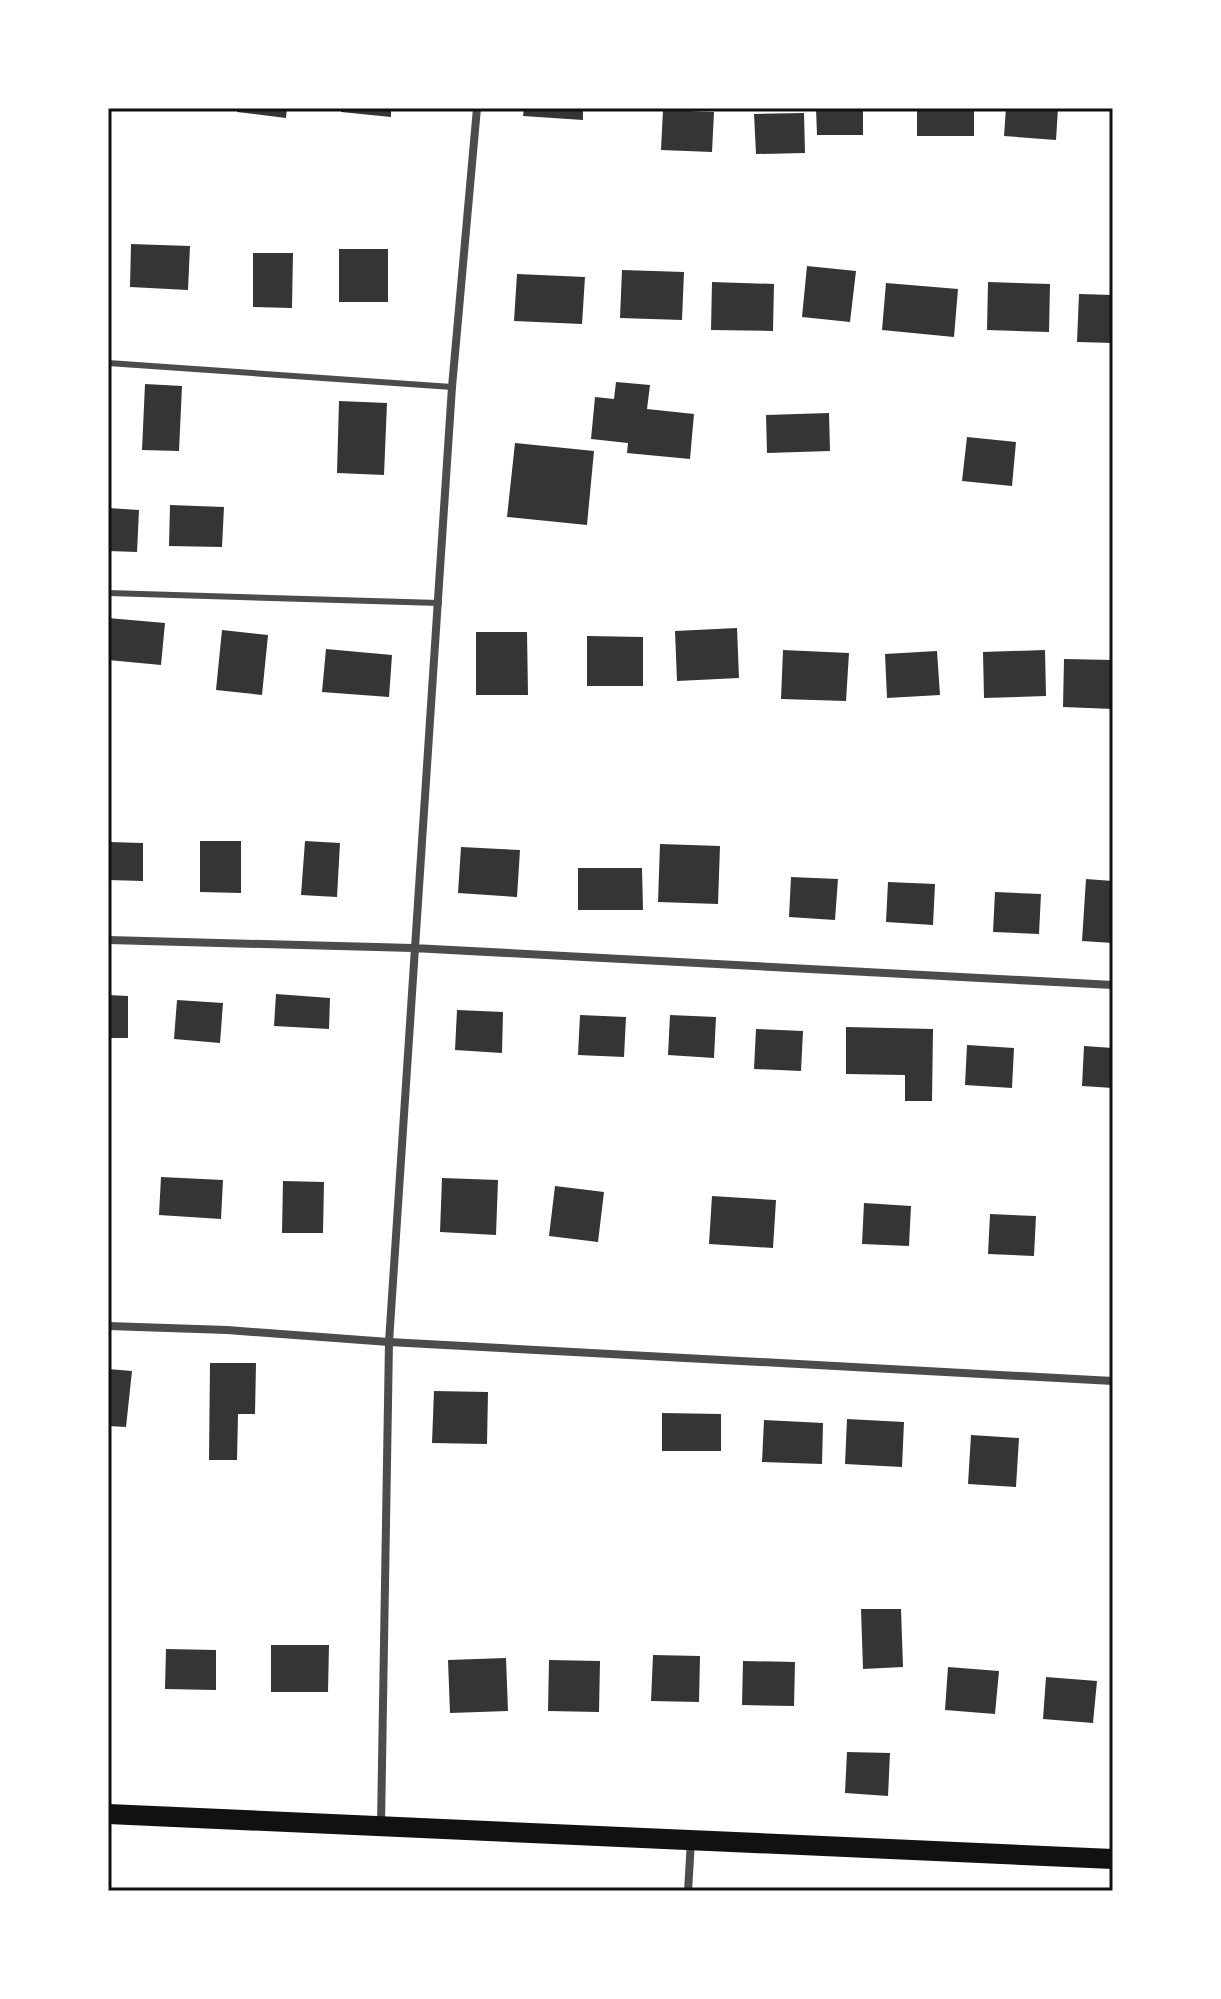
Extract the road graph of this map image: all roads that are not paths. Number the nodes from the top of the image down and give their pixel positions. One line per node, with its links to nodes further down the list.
1 (477, 108): 3 (street)
2 (108, 363): 3 (lane)
3 (452, 387): 5 (street)
4 (108, 593): 5 (lane)
5 (439, 603): 7 (street)
6 (108, 940): 7 (street)
7 (413, 948): 8 (street); 10 (street)
8 (1113, 985)
9 (108, 1326): 10 (street)
10 (389, 1342): 11 (street); 13 (street)
11 (1113, 1381)
12 (108, 1814): 13 (main road)
13 (381, 1826): 14 (main road)
14 (691, 1840): 15 (main road); 16 (street)
15 (1113, 1859)
16 (688, 1891)

